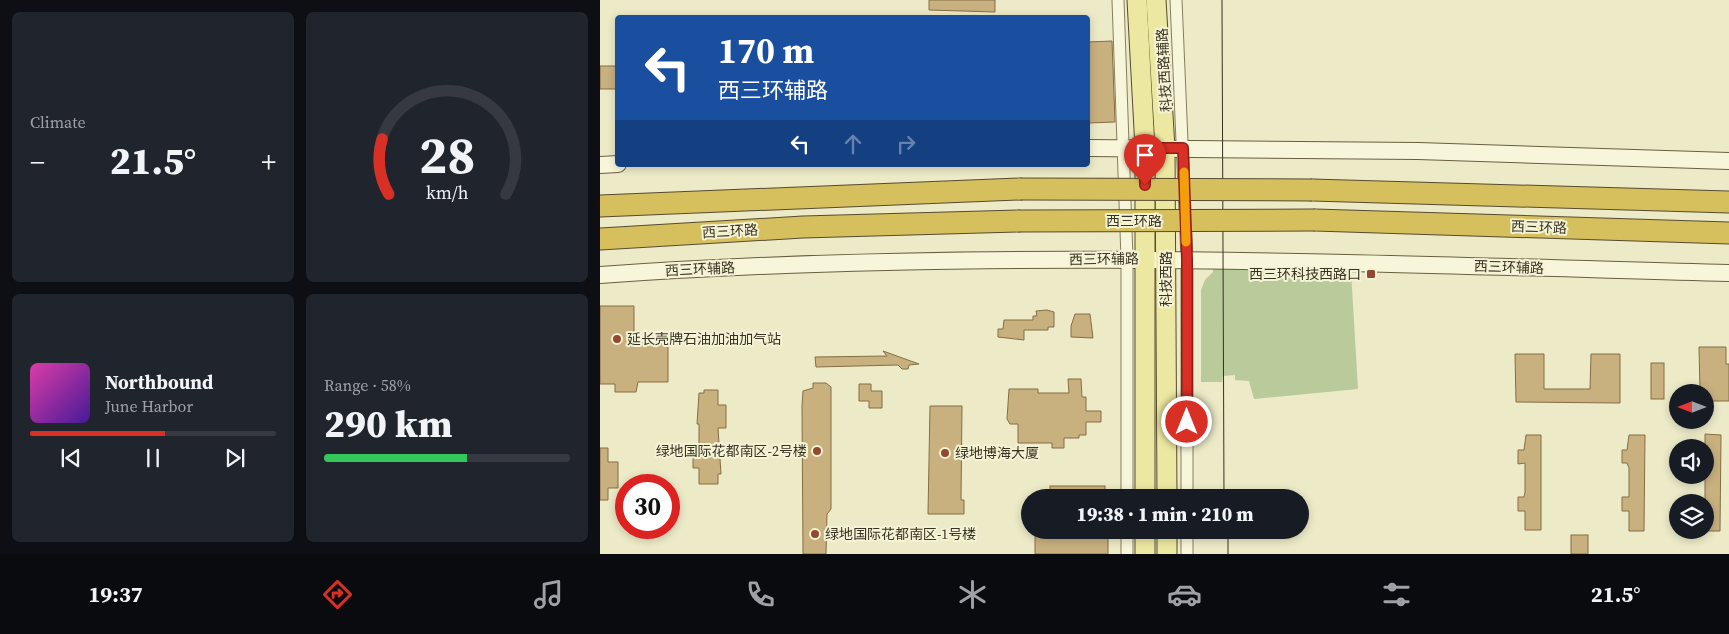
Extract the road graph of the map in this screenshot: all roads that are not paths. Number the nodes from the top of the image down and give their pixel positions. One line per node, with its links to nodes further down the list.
1 (1118, 0): 6 (street)
2 (1137, 0): 7 (main road, 科技西路)
3 (1156, 0): 8 (main road, 科技西路)
4 (1176, 0): 8 (street, 科技西路辅路)
5 (1090, 148): 6 (main road)
6 (1123, 148): 7 (main road); 16 (street)
7 (1145, 148): 8 (main road); 16 (main road, 科技西路)
8 (1174, 148): 9 (main road); 17 (main road, 科技西路); 18 (street, 科技西路辅路)
9 (1729, 161)
10 (615, 164): 11 (main road)
11 (600, 165)
12 (1729, 202): 13 (highway, bridge)
13 (600, 206)
14 (1729, 233): 15 (highway, 西三环路, bridge)
15 (600, 239)
16 (1136, 259): 17 (main road, 西三环辅路); 20 (main road, 西三环辅路); 21 (street); 22 (main road, 科技西路)
17 (1166, 259): 18 (main road, 西三环辅路); 23 (main road, 科技西路)
18 (1187, 259): 19 (main road, 西三环辅路); 24 (street, 科技西路辅路)
19 (1729, 273)
20 (600, 274)
21 (1127, 489)
22 (1145, 489)
23 (1167, 489)
24 (1187, 489)
25 (1127, 539): 29 (street)
26 (1145, 539): 30 (main road)
27 (1167, 539): 31 (main road)
28 (1187, 539): 32 (street)
29 (1127, 554)
30 (1145, 554)
31 (1167, 554)
32 (1187, 554)

